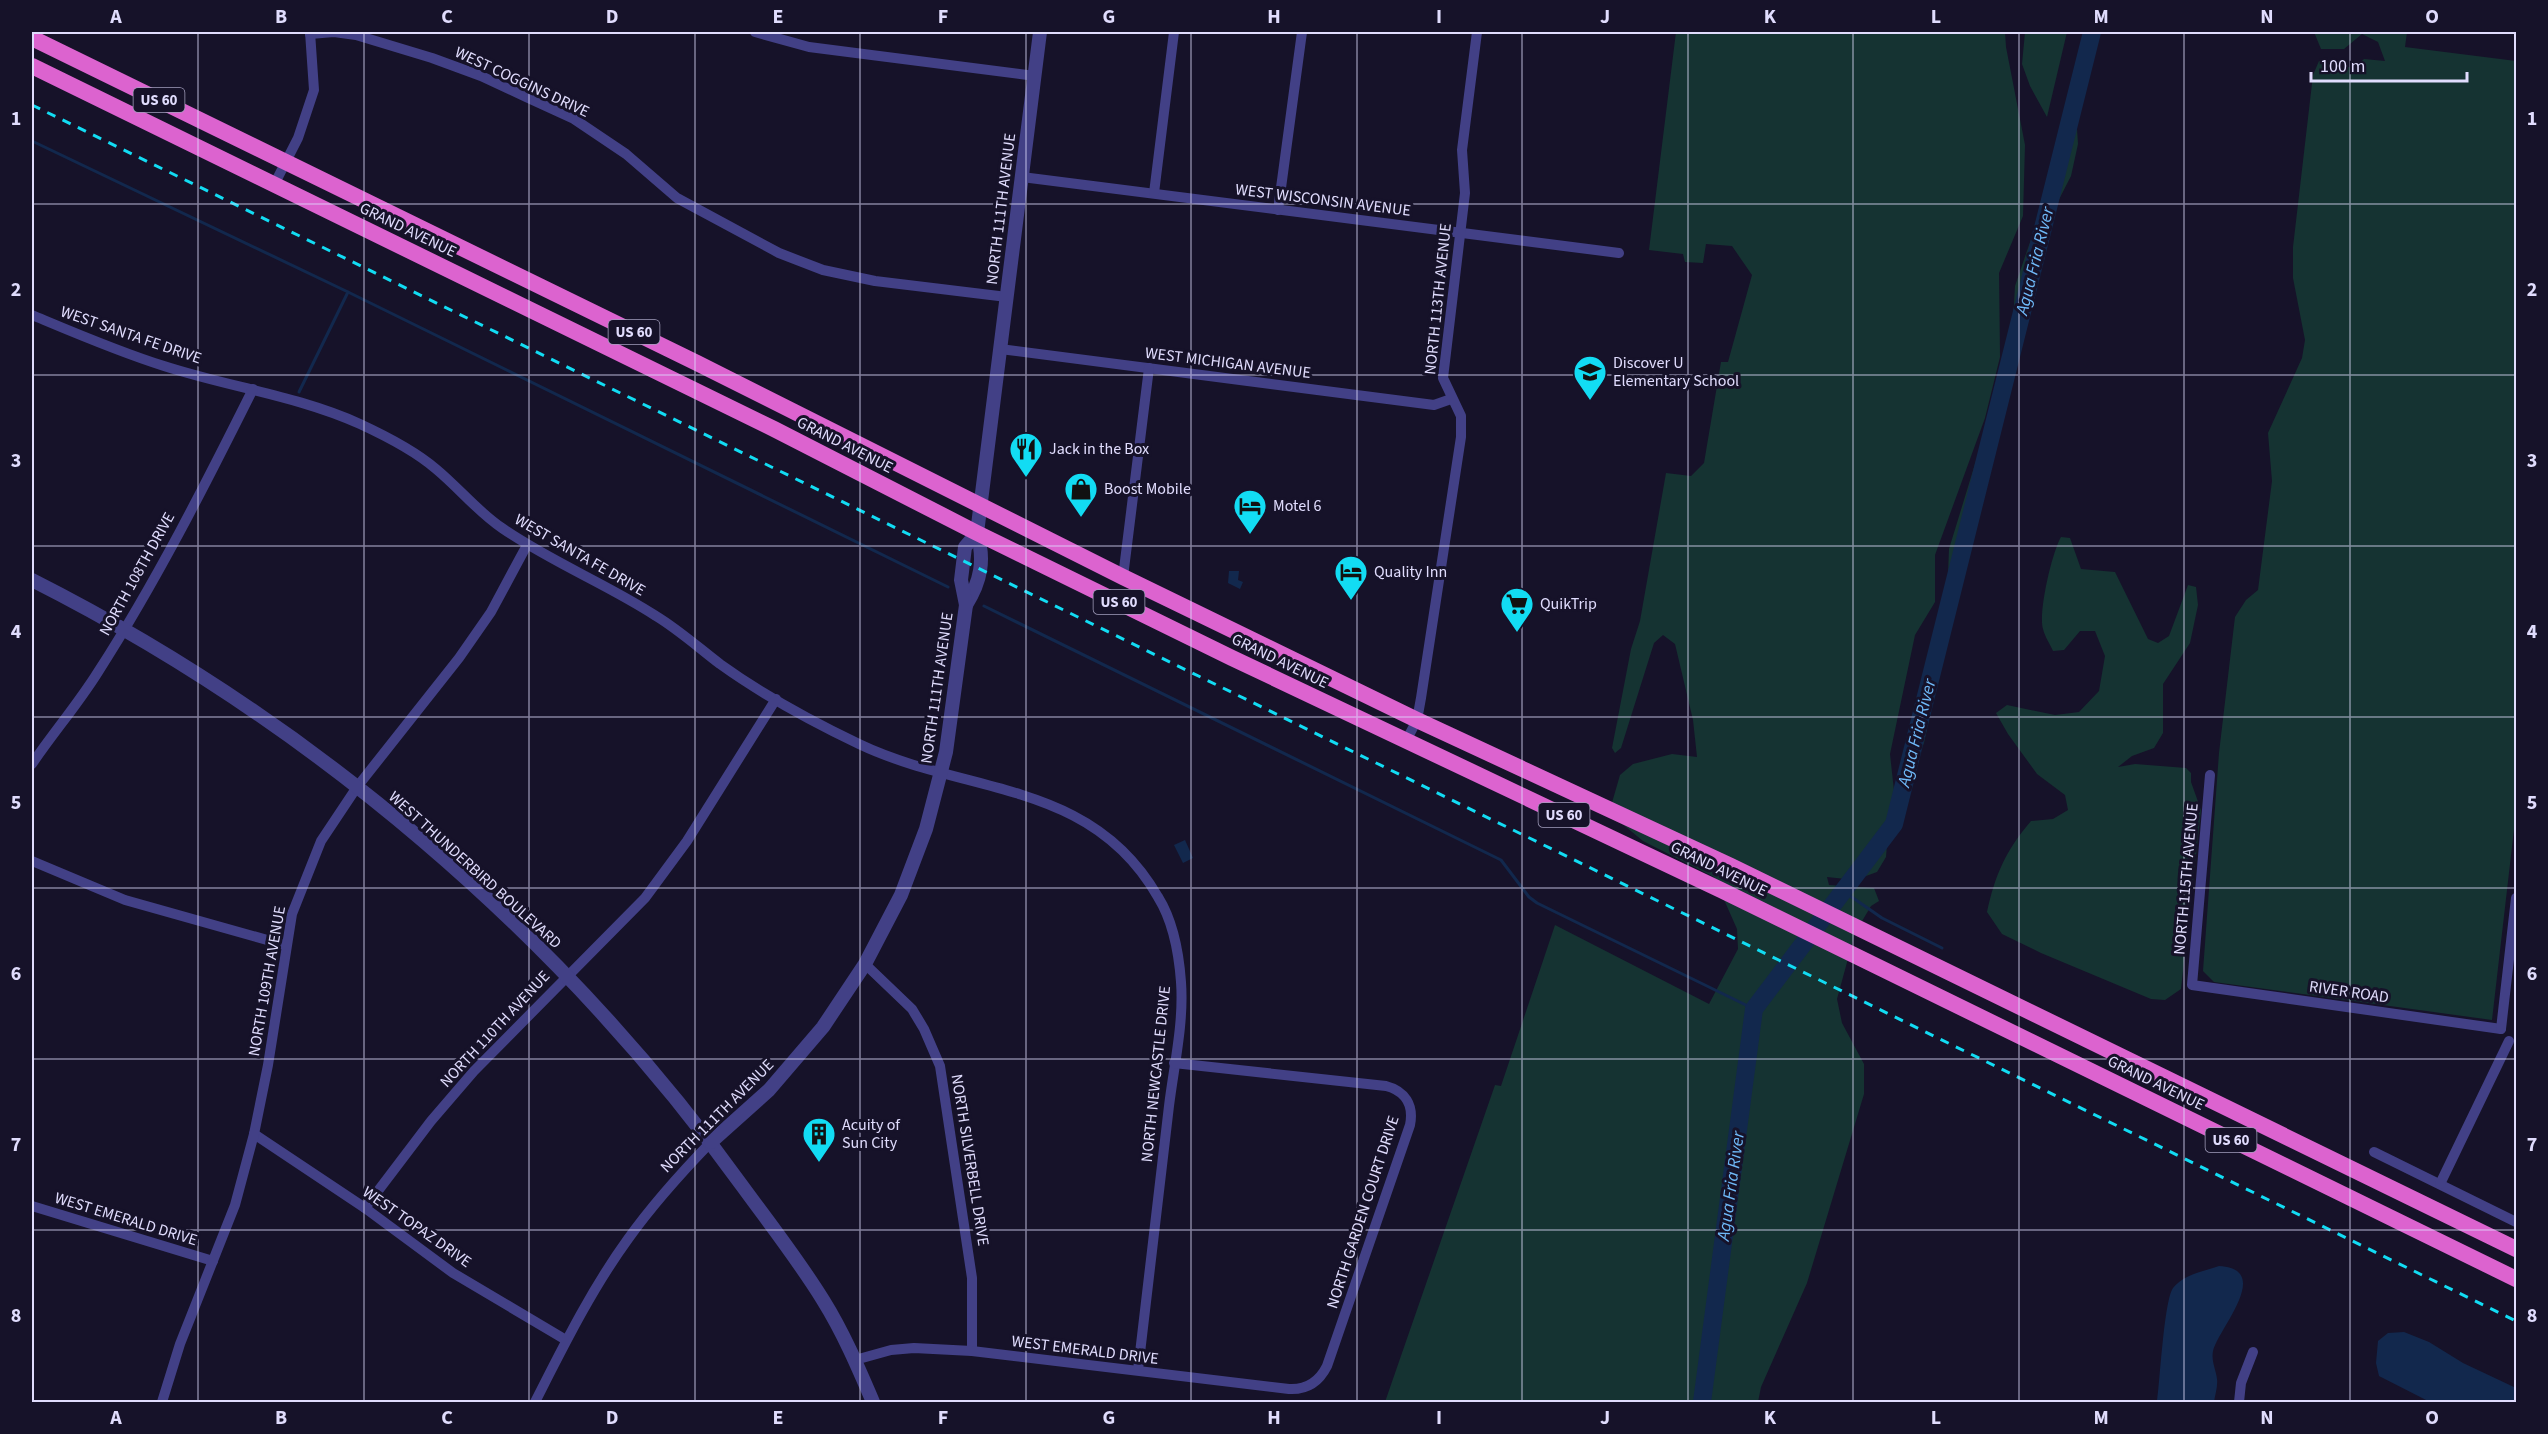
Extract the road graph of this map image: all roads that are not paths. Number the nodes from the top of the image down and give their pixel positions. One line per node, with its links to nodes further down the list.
1 (755, 32): 9 (street)
2 (1040, 32): 9 (street, NORTH 111TH AVENUE)
3 (1174, 32): 13 (street)
4 (1302, 32): 14 (street)
5 (1477, 32): 15 (street, NORTH 113TH AVENUE)
6 (310, 33): 10 (street); 17 (street, WEST COGGINS DRIVE)
7 (32, 38): 10 (highway, GRAND AVENUE / US 60)
8 (32, 66): 12 (highway, GRAND AVENUE / US 60)
9 (1035, 76): 11 (street, NORTH 111TH AVENUE)
10 (286, 162): 12 (street); 23 (highway, GRAND AVENUE / US 60)
11 (1022, 177): 13 (street, WEST WISCONSIN AVENUE); 17 (street, NORTH 111TH AVENUE)
12 (274, 185): 24 (highway, GRAND AVENUE / US 60)
13 (1154, 194): 14 (street, WEST WISCONSIN AVENUE)
14 (1278, 210): 15 (street, WEST WISCONSIN AVENUE)
15 (1459, 233): 16 (street, WEST WISCONSIN AVENUE); 22 (street, NORTH 113TH AVENUE)
16 (1619, 253)
17 (1007, 297): 19 (street, NORTH 111TH AVENUE)
18 (32, 315): 21 (street, WEST SANTA FE DRIVE)
19 (1000, 349): 20 (street, WEST MICHIGAN AVENUE); 23 (street, NORTH 111TH AVENUE)
20 (1149, 368): 22 (street, WEST MICHIGAN AVENUE); 26 (street)
21 (253, 389): 25 (street, WEST SANTA FE DRIVE); 28 (street, NORTH 108TH DRIVE)
22 (1451, 399): 30 (street, NORTH 113TH AVENUE)
23 (981, 506): 24 (street, NORTH 111TH AVENUE); 26 (highway, GRAND AVENUE / US 60)
24 (977, 533): 31 (highway, GRAND AVENUE / US 60); 33 (street, NORTH 111TH AVENUE)
25 (527, 545): 29 (street, WEST SANTA FE DRIVE); 35 (street, NORTH 109TH AVENUE)
26 (1123, 577): 30 (highway, GRAND AVENUE / US 60)
27 (32, 580): 28 (street, WEST THUNDERBIRD BOULEVARD)
28 (125, 630): 32 (street, NORTH 108TH DRIVE); 35 (street, WEST THUNDERBIRD BOULEVARD)
29 (776, 699): 33 (street, WEST SANTA FE DRIVE); 40 (street, NORTH 110TH AVENUE)
30 (1417, 720): 31 (street, NORTH 113TH AVENUE); 52 (highway, GRAND AVENUE / US 60)
31 (1406, 741): 54 (highway, GRAND AVENUE / US 60)
32 (32, 764)
33 (942, 774): 39 (street, NORTH 111TH AVENUE); 44 (street, NORTH NEWCASTLE DRIVE)
34 (2210, 775): 41 (street, NORTH 115TH AVENUE)
35 (357, 787): 38 (street, NORTH 109TH AVENUE); 40 (street, WEST THUNDERBIRD BOULEVARD)
36 (32, 861): 38 (street)
37 (2517, 898): 42 (street)
38 (285, 945): 45 (street, NORTH 109TH AVENUE)
39 (865, 964): 46 (street, NORTH 111TH AVENUE); 56 (street, NORTH SILVERBELL DRIVE)
40 (566, 977): 46 (street, WEST THUNDERBIRD BOULEVARD); 50 (street, NORTH 110TH AVENUE)
41 (2192, 985): 42 (street, RIVER ROAD)
42 (2501, 1029): 43 (street)
43 (2513, 1043): 48 (street)
44 (1174, 1063): 59 (street, NORTH NEWCASTLE DRIVE); 60 (street, NORTH GARDEN COURT DRIVE)
45 (254, 1134): 50 (street, WEST TOPAZ DRIVE); 53 (street, NORTH 109TH AVENUE)
46 (711, 1142): 55 (street, NORTH 111TH AVENUE); 58 (street, WEST THUNDERBIRD BOULEVARD)
47 (2374, 1152): 48 (street)
48 (2440, 1184): 51 (street)
49 (32, 1206): 53 (street, WEST EMERALD DRIVE)
50 (365, 1208): 55 (street, WEST TOPAZ DRIVE)
51 (2517, 1222)
52 (2517, 1249)
53 (213, 1261): 61 (street, NORTH 109TH AVENUE)
54 (2517, 1279)
55 (566, 1340): 62 (street, NORTH 111TH AVENUE)
56 (972, 1351): 58 (street, WEST EMERALD DRIVE); 59 (street, WEST EMERALD DRIVE)
57 (2253, 1352): 64 (street)
58 (855, 1360): 63 (street, WEST THUNDERBIRD BOULEVARD)
59 (1138, 1370): 60 (street, WEST EMERALD DRIVE)
60 (1312, 1385)
61 (162, 1402)
62 (535, 1402)
63 (873, 1402)
64 (2239, 1402)

